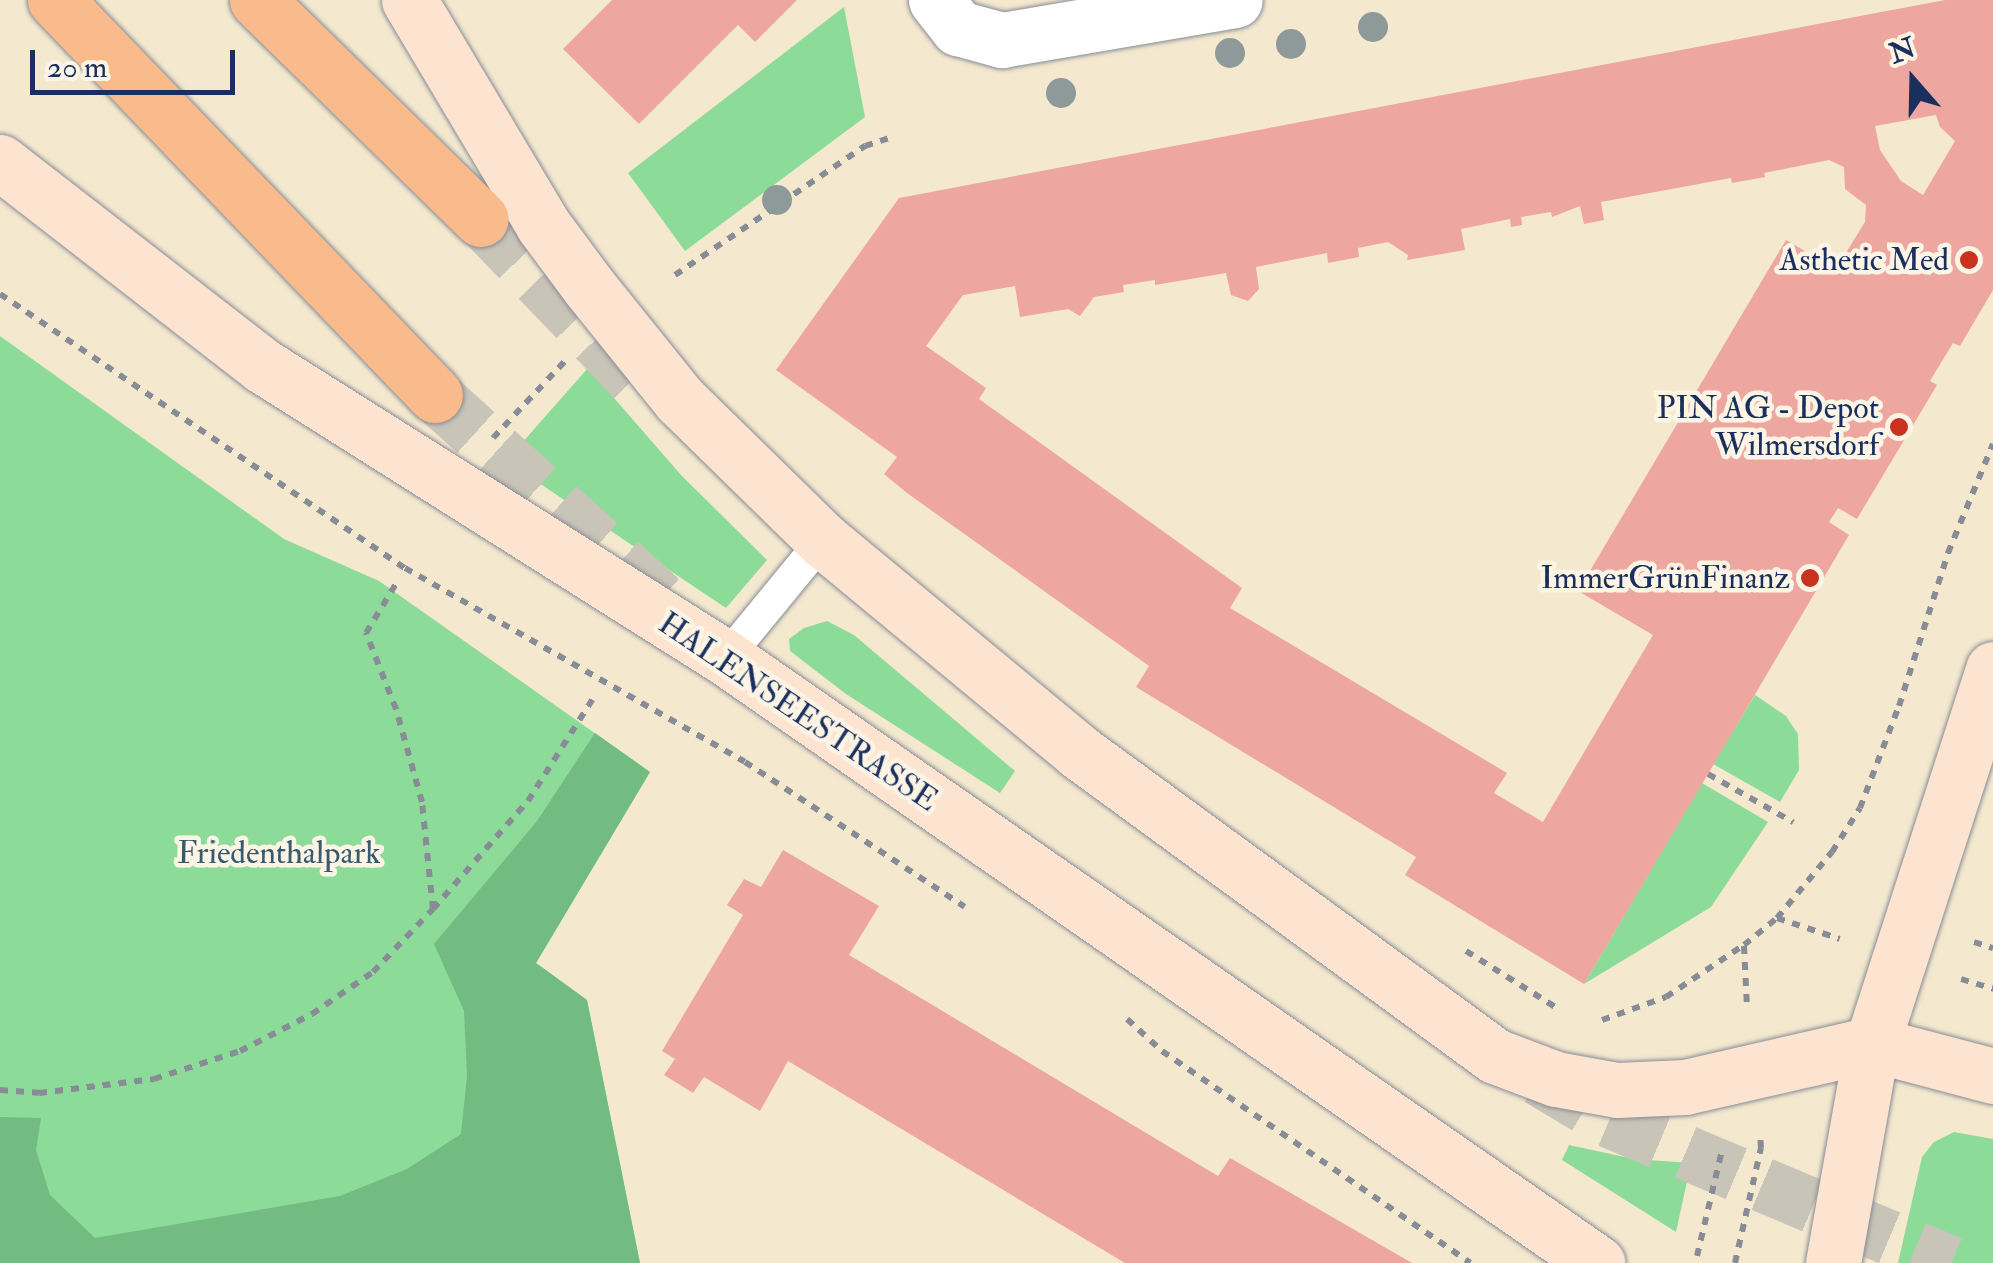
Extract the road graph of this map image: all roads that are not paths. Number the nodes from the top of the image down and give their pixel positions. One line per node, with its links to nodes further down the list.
1 (55, 0): 8 (highway)
2 (257, 0): 7 (highway)
3 (410, 0): 9 (main road)
4 (936, 0): 5 (street)
5 (1235, 0)
6 (0, 162): 10 (main road, HALENSEESTRASSE)
7 (481, 219)
8 (435, 395)
9 (822, 540): 10 (lane); 12 (main road)
10 (726, 658): 14 (main road, HALENSEESTRASSE)
11 (1993, 669): 12 (main road)
12 (1872, 1044): 13 (main road); 15 (main road)
13 (1993, 1076)
14 (1596, 1263)
15 (1833, 1263)

